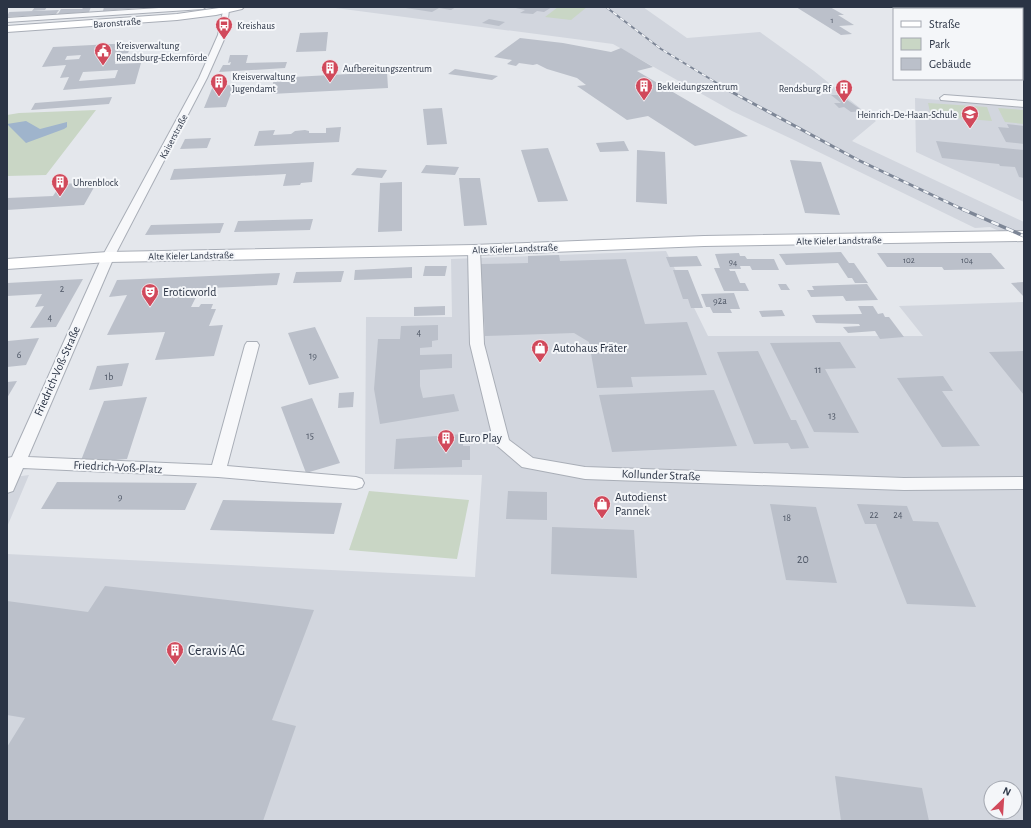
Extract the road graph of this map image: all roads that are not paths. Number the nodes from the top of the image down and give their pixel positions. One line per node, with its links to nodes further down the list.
1 (99, 7): 5 (street)
2 (203, 7): 5 (street, Baronstraße)
3 (239, 7): 4 (street, Baronstraße)
4 (224, 9): 7 (street, Baronstraße); 12 (street, Kaiserstraße)
5 (95, 14): 6 (street, Baronstraße)
6 (7, 20)
7 (7, 29)
8 (944, 98): 9 (street)
9 (1024, 104)
10 (1024, 236): 11 (street, Alte Kieler Landstraße)
11 (474, 250): 12 (street, Alte Kieler Landstraße); 17 (street, Kollunder Straße)
12 (108, 256): 13 (street, Alte Kieler Landstraße); 15 (street, Friedrich-Voß-Straße)
13 (7, 264)
14 (252, 345): 16 (street)
15 (12, 463): 16 (street, Friedrich-Voß-Platz); 19 (street, Friedrich-Voß-Straße)
16 (218, 471): 18 (street, Friedrich-Voß-Platz)
17 (1024, 482)
18 (356, 483)
19 (7, 487)

